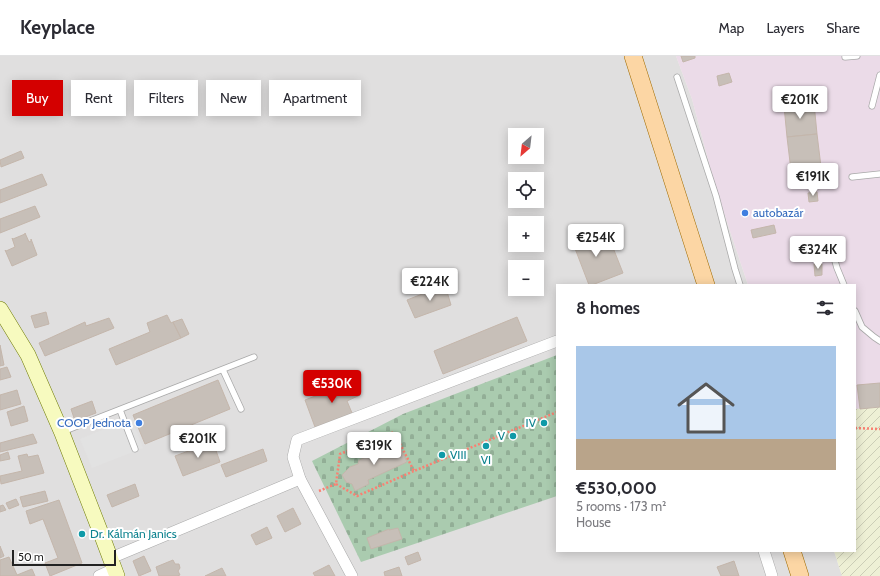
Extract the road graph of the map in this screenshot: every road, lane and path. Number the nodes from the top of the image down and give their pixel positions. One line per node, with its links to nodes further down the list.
1 (633, 56): 10 (main road)
2 (845, 56): 3 (lane)
3 (857, 56)
4 (880, 75): 6 (lane)
5 (677, 77): 11 (lane)
6 (872, 106)
7 (880, 174): 8 (lane)
8 (852, 177)
9 (832, 247): 12 (lane)
10 (706, 284)
11 (740, 284)
12 (844, 284)
13 (0, 309): 24 (street)
14 (856, 313): 16 (lane)
15 (556, 341): 27 (street)
16 (880, 341)
17 (254, 357): 18 (lane)
18 (223, 370): 19 (lane); 20 (lane)
19 (241, 409)
20 (120, 410): 24 (lane); 25 (lane)
21 (556, 412): 26 (path)
22 (856, 428): 23 (path)
23 (880, 429)
24 (62, 433): 32 (street)
25 (135, 449)
26 (414, 471): 28 (path); 28 (path)
27 (300, 480): 32 (street); 34 (street)
28 (336, 484): 29 (path)
29 (323, 489)
30 (764, 552): 35 (street)
31 (792, 552): 36 (main road)
32 (114, 568): 33 (street)
33 (99, 576)
34 (352, 576)
35 (772, 576)
36 (800, 576)

